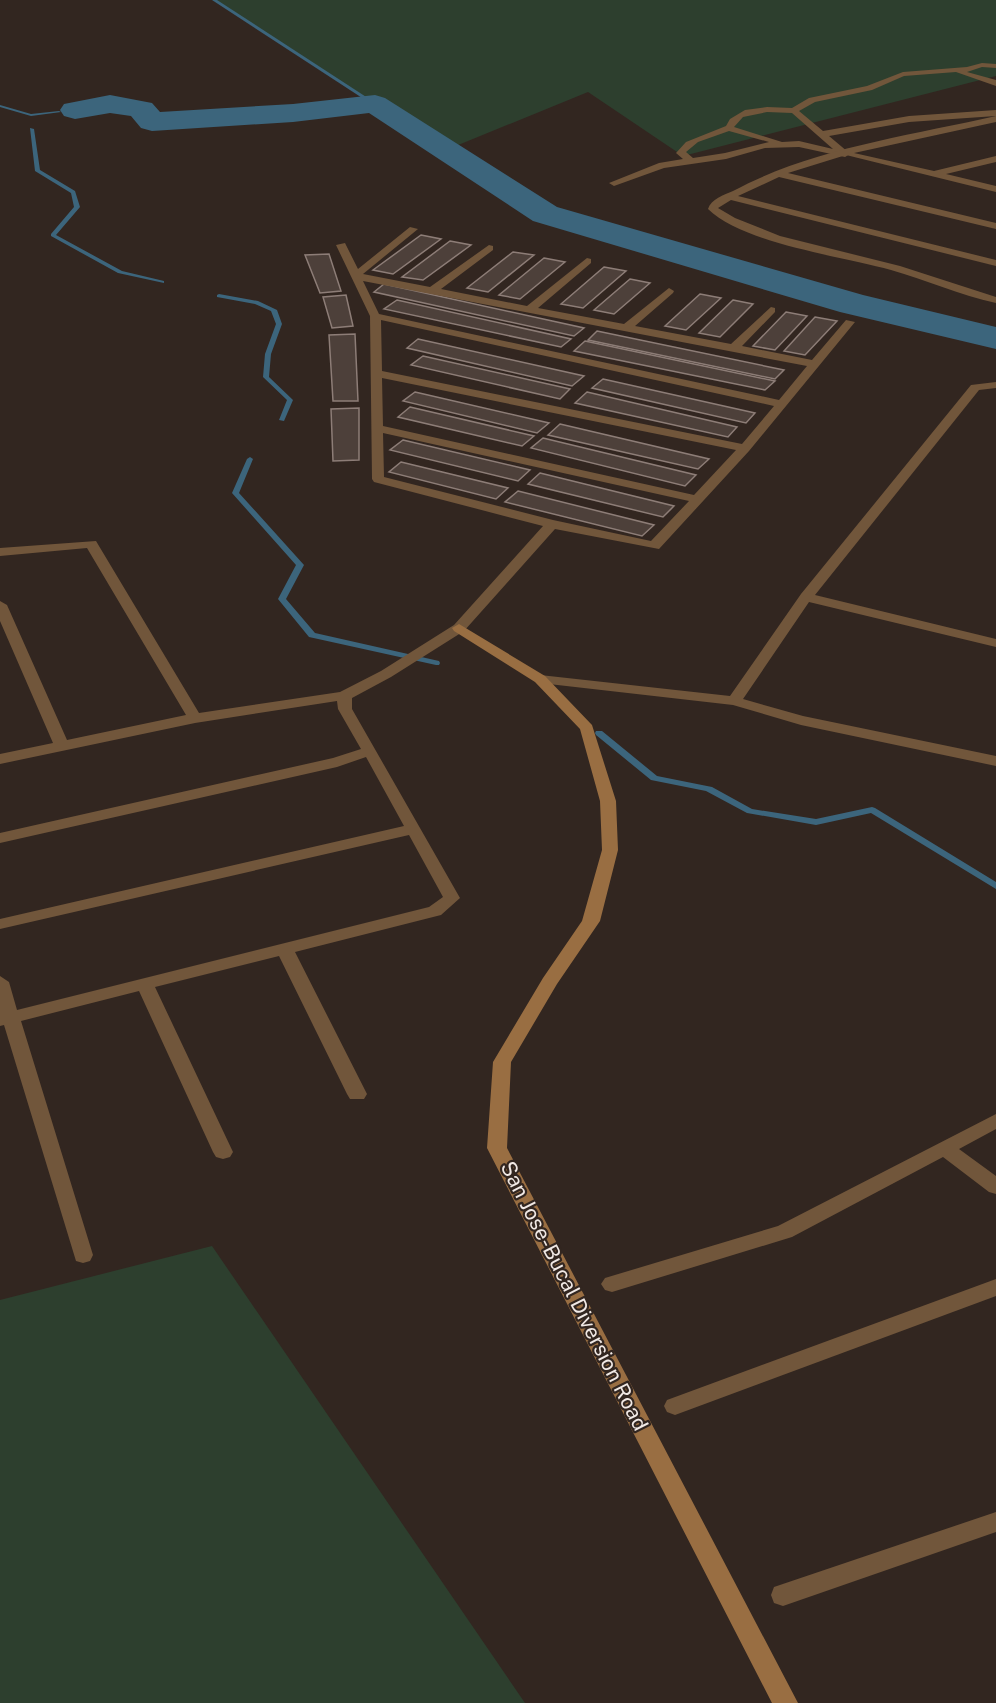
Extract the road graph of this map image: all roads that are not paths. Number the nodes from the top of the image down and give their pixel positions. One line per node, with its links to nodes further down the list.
1 (996, 66): 2 (street)
2 (953, 70): 3 (street); 4 (street)
3 (996, 83)
4 (794, 111): 7 (street); 8 (street)
5 (996, 113): 8 (street)
6 (996, 119): 10 (street)
7 (729, 128): 9 (street); 12 (street)
8 (823, 134): 10 (street)
9 (781, 143): 10 (street); 12 (street)
10 (845, 154): 13 (street); 14 (street)
11 (996, 159): 14 (street)
12 (690, 160): 15 (street)
13 (775, 173): 17 (street); 18 (street)
14 (934, 174): 16 (street)
15 (614, 183)
16 (996, 189)
17 (728, 196): 23 (street); 27 (street)
18 (996, 226)
19 (412, 229): 24 (street)
20 (341, 245): 24 (street)
21 (489, 248): 25 (street)
22 (587, 261): 28 (street)
23 (996, 263)
24 (355, 276): 25 (street); 30 (street)
25 (432, 291): 28 (street)
26 (669, 291): 32 (street)
27 (996, 300)
28 (531, 309): 32 (street)
29 (771, 310): 33 (street)
30 (375, 316): 35 (street); 37 (street)
31 (850, 322): 34 (street)
32 (626, 328): 33 (street)
33 (734, 348): 34 (street)
34 (816, 364): 37 (street)
35 (376, 373): 38 (street); 39 (street)
36 (996, 385): 43 (street)
37 (782, 404): 39 (street)
38 (377, 428): 40 (street); 41 (street)
39 (745, 448): 40 (street)
40 (696, 499): 41 (street)
41 (552, 524): 45 (street)
42 (0, 552): 50 (street)
43 (807, 597): 46 (street); 49 (street)
44 (0, 605): 51 (street)
45 (459, 628): 47 (main road, San Jose-Bucal Diversion Road); 48 (street)
46 (996, 643)
47 (540, 679): 49 (street); 73 (main road, San Jose-Bucal Diversion Road)
48 (344, 696): 50 (street); 52 (street)
49 (734, 700): 54 (street)
50 (195, 718): 51 (street)
51 (62, 746): 53 (street)
52 (370, 751): 55 (street); 56 (street)
53 (0, 759)
54 (996, 761)
55 (414, 829): 57 (street); 58 (street)
56 (0, 837)
57 (0, 924)
58 (285, 950): 60 (street); 62 (street)
59 (0, 982): 61 (street)
60 (145, 984): 61 (street); 65 (street)
61 (6, 1019): 67 (street)
62 (357, 1094)
63 (996, 1121): 64 (street)
64 (946, 1149): 66 (street); 68 (street)
65 (223, 1152)
66 (996, 1187)
67 (83, 1255)
68 (612, 1284)
69 (996, 1287): 70 (street)
70 (675, 1406)
71 (996, 1522): 72 (street)
72 (783, 1595)
73 (785, 1703)

